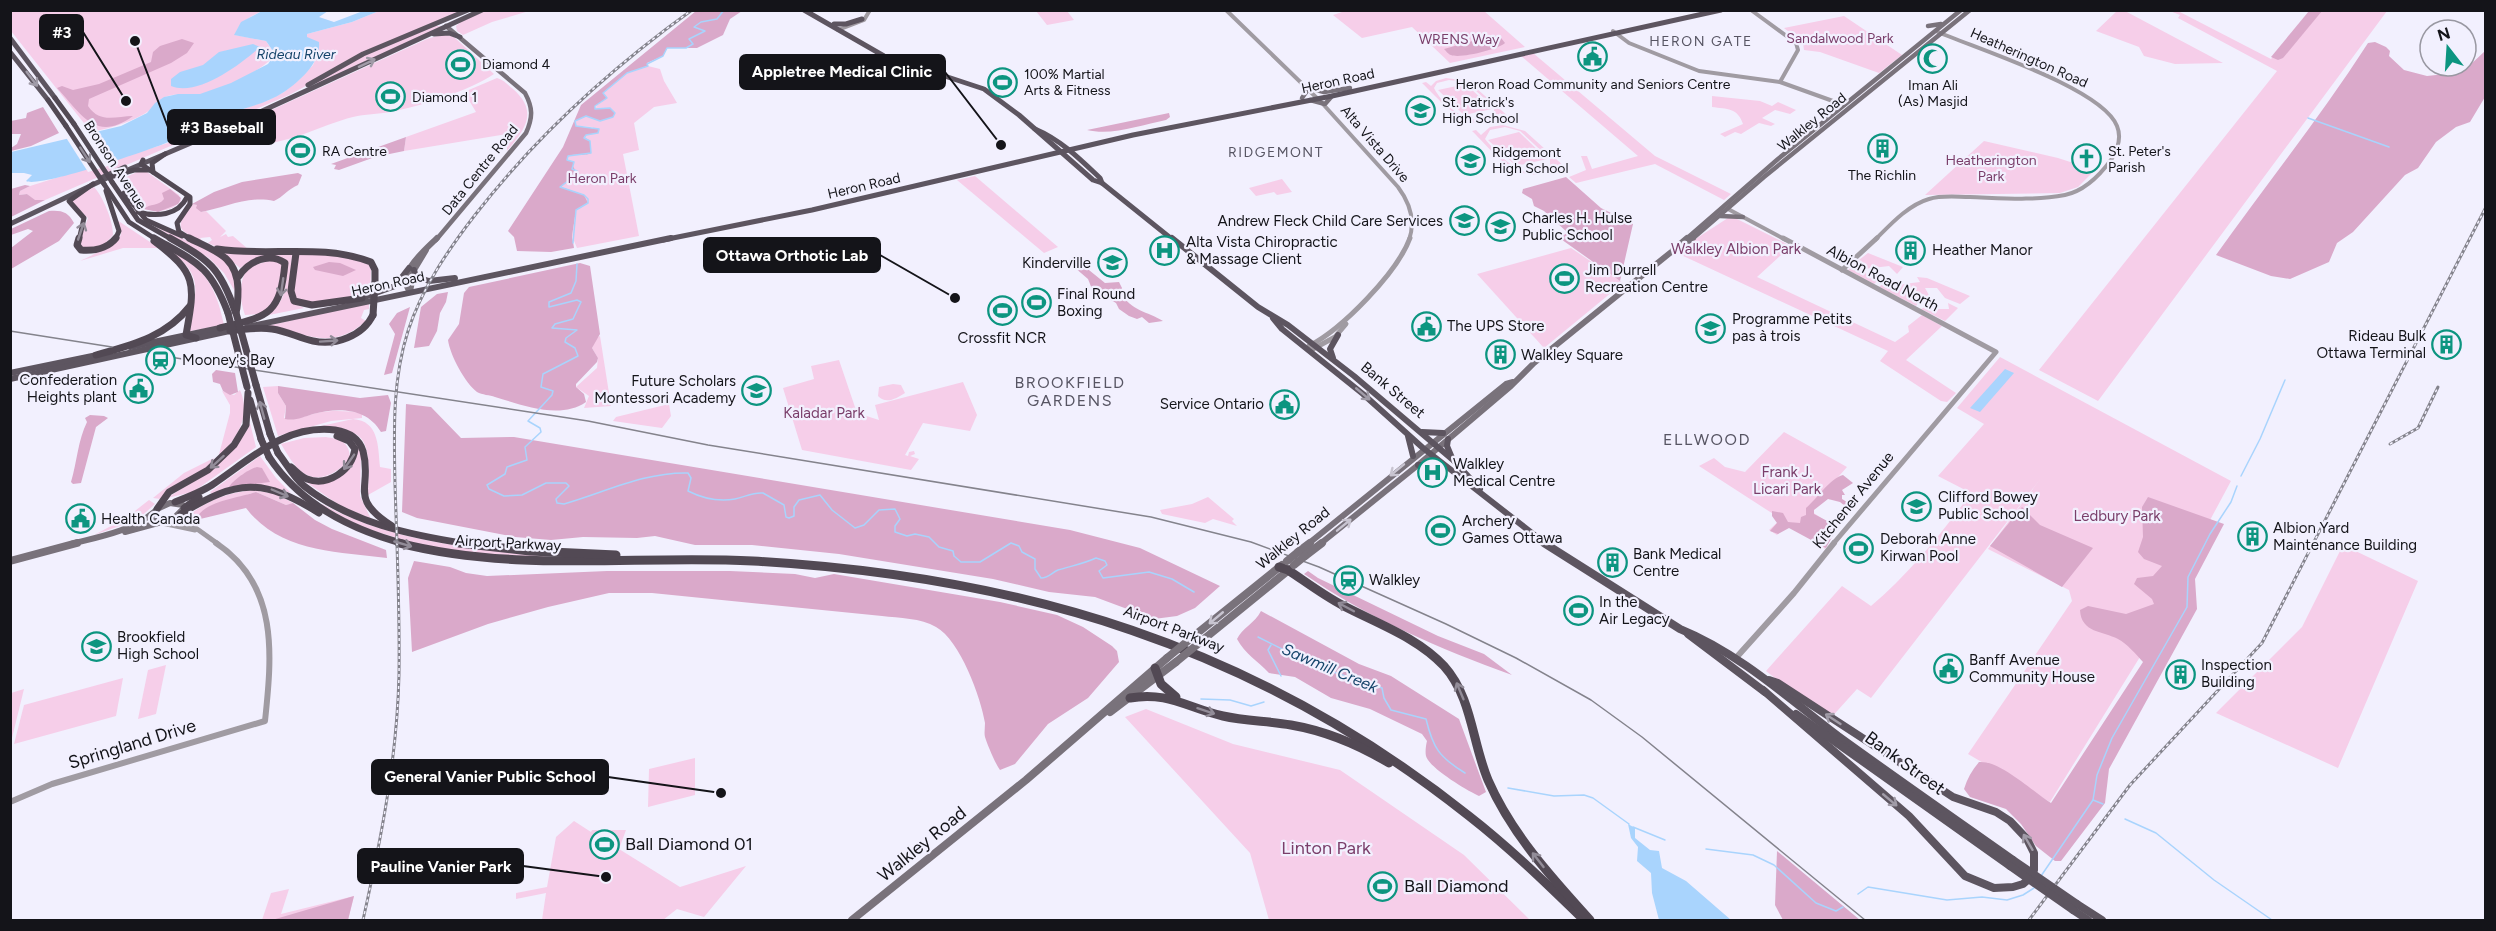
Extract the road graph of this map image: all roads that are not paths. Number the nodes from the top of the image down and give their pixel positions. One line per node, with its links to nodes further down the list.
1 (468, 10): 17 (main road)
2 (473, 10): 19 (main road)
3 (482, 10): 14 (main road)
4 (804, 10): 21 (main road, Bank Street)
5 (810, 10): 18 (main road, Bank Street)
6 (870, 10): 15 (street)
7 (1226, 10): 29 (street, Alta Vista Drive)
8 (1707, 10): 13 (main road, Heron Road)
9 (1721, 10): 13 (main road, Heron Road)
10 (1751, 10): 28 (street)
11 (1961, 10): 16 (main road, Walkley Road)
12 (1970, 10): 23 (main road, Walkley Road)
13 (1687, 16): 22 (main road, Heron Road)
14 (463, 18): 19 (main road); 24 (main road)
15 (864, 18): 18 (main road); 21 (street)
16 (1947, 22): 20 (main road); 23 (main road, Walkley Road)
17 (434, 24): 19 (main road); 40 (main road)
18 (834, 24): 21 (main road, Bank Street)
19 (446, 26): 24 (main road, Data Centre Road); 26 (main road)
20 (1928, 26)
21 (841, 29): 39 (main road, Bank Street)
22 (1614, 32): 28 (street); 30 (main road, Heron Road); 31 (main road, Heron Road)
23 (1938, 32): 38 (main road, Walkley Road); 54 (main road, Walkley Road); 65 (street, Heatherington Road)
24 (460, 37): 26 (main road); 64 (main road, Data Centre Road)
25 (10, 38): 33 (main road, Bronson Avenue)
26 (418, 39): 40 (main road, one-way to 26)
27 (10, 52): 35 (main road, Bronson Avenue, one-way to 35)
28 (1780, 82): 38 (street)
29 (1309, 88): 30 (main road); 32 (street, Alta Vista Drive); 34 (main road)
30 (1350, 88): 32 (main road, Heron Road)
31 (1332, 96): 32 (main road, Heron Road); 37 (main road)
32 (1318, 97): 34 (main road, Heron Road); 36 (main road, Heron Road); 37 (street, Alta Vista Drive)
33 (55, 98): 50 (highway, Bronson Avenue, bridge)
34 (1302, 98): 43 (main road, Heron Road)
35 (48, 100): 52 (highway, Bronson Avenue, one-way to 52, bridge)
36 (1310, 100): 37 (main road); 42 (main road, Heron Road)
37 (1325, 104): 72 (street, Alta Vista Drive)
38 (1844, 105): 63 (main road, Walkley Road)
39 (1035, 129): 41 (main road, Bank Street); 43 (main road, Bank Street)
40 (210, 133): 45 (main road); 48 (main road)
41 (1046, 141): 43 (main road, Bank Street); 44 (main road)
42 (1093, 144): 43 (main road, Heron Road); 47 (main road)
43 (1061, 150): 44 (main road, Heron Road); 46 (main road, Heron Road); 47 (main road, Bank Street)
44 (1039, 153): 67 (main road, Heron Road)
45 (165, 154): 48 (main road); 49 (highway)
46 (1033, 159): 47 (main road); 68 (main road, Heron Road)
47 (1075, 161): 78 (main road, Bank Street)
48 (142, 162): 49 (highway); 50 (main road); 58 (main road)
49 (152, 171): 50 (highway); 53 (highway)
50 (111, 180): 51 (main road); 55 (highway); 71 (highway, Bronson Avenue)
51 (93, 184): 52 (highway, one-way to 51); 58 (main road)
52 (104, 186): 59 (highway, Bronson Avenue)
53 (188, 195): 55 (highway); 60 (highway)
54 (1728, 209): 56 (main road, Walkley Road); 57 (street, Albion Road North)
55 (138, 211): 60 (highway)
56 (1720, 216): 57 (main road); 63 (main road, Walkley Road)
57 (1743, 217): 65 (street, Albion Road North)
58 (10, 222)
59 (141, 231): 70 (highway); 71 (highway, Bronson Avenue)
60 (189, 238): 61 (highway)
61 (203, 245): 62 (highway); 66 (highway)
62 (296, 253): 69 (highway); 74 (highway, one-way to 62, bridge)
63 (1670, 253): 87 (main road, Walkley Road)
64 (412, 269): 67 (main road); 68 (main road, Data Centre Road); 69 (main road)
65 (1842, 270): 79 (street, Albion Road North)
66 (239, 276): 71 (highway); 73 (highway, one-way to 73)
67 (458, 277): 68 (main road, Heron Road)
68 (410, 289): 69 (main road, Heron Road); 74 (main road, Heron Road)
69 (362, 298): 73 (main road, Heron Road)
70 (193, 302): 76 (highway); 80 (highway)
71 (232, 313): 84 (highway, Airport Parkway, bridge); 91 (highway, Airport Parkway, one-way to 71, bridge)
72 (1352, 316): 75 (street, Alta Vista Drive); 78 (street, Alta Vista Drive)
73 (220, 328): 76 (main road, Heron Road)
74 (230, 331): 77 (main road, Heron Road)
75 (1338, 334): 78 (street, Alta Vista Drive); 81 (main road)
76 (186, 335): 77 (highway); 80 (main road, Heron Road)
77 (196, 338): 83 (main road, Heron Road)
78 (1311, 347): 81 (main road, Bank Street); 86 (main road, Bank Street, one-way to 86)
79 (1996, 352): 109 (street, Kitchener Avenue)
80 (96, 355): 82 (main road, Heron Road)
81 (1339, 364): 85 (main road, Bank Street)
82 (10, 373)
83 (10, 379)
84 (248, 390): 99 (highway, one-way to 99); 103 (highway, Airport Parkway, bridge)
85 (1418, 431): 87 (main road); 88 (main road, Bank Street)
86 (1407, 434): 89 (main road, Bank Street); 93 (main road)
87 (1446, 436): 88 (main road, Walkley Road); 90 (main road, Walkley Road); 94 (main road)
88 (1431, 442): 89 (main road, Walkley Road); 90 (main road, Bank Street)
89 (1423, 448): 92 (main road, Bank Street); 93 (main road, Walkley Road)
90 (1438, 448): 92 (main road, Walkley Road); 94 (main road, Bank Street)
91 (278, 453): 100 (highway, one-way to 91); 104 (highway, Airport Parkway)
92 (1430, 454): 95 (main road, Walkley Road); 96 (main road, Bank Street)
93 (1413, 456): 108 (main road, Walkley Road, one-way to 108, bridge)
94 (1453, 460): 97 (main road, Bank Street)
95 (1418, 465): 96 (main road); 108 (main road, Walkley Road, one-way to 95, bridge)
96 (1444, 465): 97 (main road, Bank Street)
97 (1486, 495): 109 (main road, Bank Street)
98 (175, 502): 99 (main road); 100 (main road); 104 (highway)
99 (156, 510): 101 (main road); 105 (main road)
100 (182, 512): 101 (main road); 102 (street); 103 (highway, one-way to 103)
101 (160, 523): 102 (street); 105 (main road)
102 (195, 530): 115 (street)
103 (365, 531): 106 (highway, Airport Parkway, one-way to 106)
104 (413, 533): 106 (highway, Airport Parkway)
105 (61, 548): 107 (main road)
106 (675, 559): 118 (highway, Airport Parkway)
107 (10, 561)
108 (1287, 567): 110 (main road, Walkley Road, bridge); 110 (main road, Walkley Road, one-way to 110, bridge); 123 (highway, one-way to 108)
109 (1732, 662): 111 (main road, Bank Street); 112 (main road, Bank Street)
110 (1156, 672): 113 (main road, Walkley Road); 114 (highway); 116 (main road, Walkley Road)
111 (1761, 677): 112 (main road, one-way to 111); 119 (main road, Bank Street)
112 (1763, 690): 119 (main road, Bank Street)
113 (1130, 698): 114 (highway); 116 (main road, Walkley Road)
114 (1180, 700): 118 (highway, one-way to 118)
115 (265, 721): 117 (street, Springland Drive)
116 (1095, 723): 121 (main road, Walkley Road)
117 (10, 802)
118 (1464, 813): 122 (highway, Airport Parkway)
119 (2011, 863): 120 (main road, Bank Street, bridge)
120 (2075, 907): 124 (main road, Bank Street); 125 (main road, Bank Street)
121 (852, 921)
122 (1584, 921)
123 (1590, 921)
124 (2088, 921)
125 (2102, 921)

